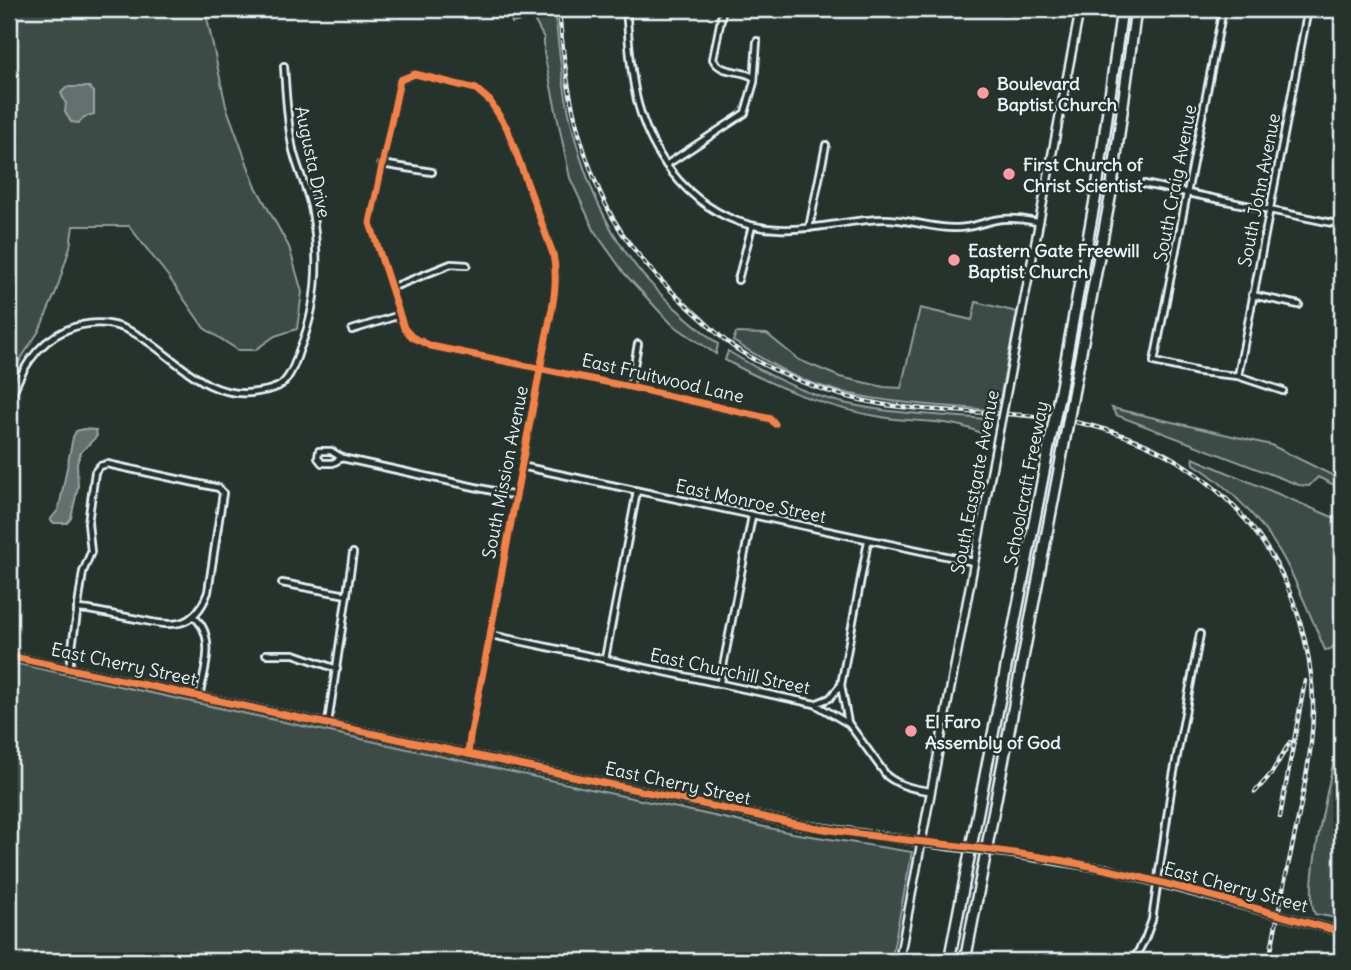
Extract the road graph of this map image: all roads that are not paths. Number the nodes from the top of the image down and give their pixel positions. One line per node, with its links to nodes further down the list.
1 (626, 9): 14 (street)
2 (723, 9): 10 (street)
3 (1080, 9): 19 (street, South Eastgate Avenue)
4 (1122, 9): 68 (highway, Schoolcraft Freeway, bridge)
5 (1136, 9): 69 (highway, Schoolcraft Freeway, bridge)
6 (1223, 9): 17 (street, South Craig Avenue)
7 (1308, 9): 18 (street, South John Avenue)
8 (757, 41): 10 (street)
9 (284, 66): 35 (street, Augusta Drive)
10 (753, 77): 14 (street)
11 (476, 89): 13 (street, East Fruitwood Lane); 31 (street, South Mission Avenue)
12 (826, 145): 22 (street)
13 (381, 164): 15 (street); 25 (street, East Fruitwood Lane)
14 (666, 165): 21 (street)
15 (432, 172)
16 (1144, 184): 17 (street)
17 (1187, 193): 18 (street); 32 (street, South Craig Avenue)
18 (1269, 210): 20 (street); 26 (street, South John Avenue)
19 (1037, 222): 22 (street); 44 (street, South Eastgate Avenue, bridge)
20 (1342, 225)
21 (752, 226): 22 (street); 24 (street)
22 (808, 228)
23 (467, 265): 25 (street)
24 (738, 280)
25 (391, 288): 28 (street, East Fruitwood Lane)
26 (1252, 295): 27 (street); 32 (street, South John Avenue)
27 (1299, 305)
28 (400, 315): 29 (street); 31 (street, East Fruitwood Lane)
29 (352, 330)
30 (638, 344): 33 (street)
31 (540, 368): 33 (street, East Fruitwood Lane); 38 (street, South Mission Avenue)
32 (1238, 376): 34 (street)
33 (630, 387): 36 (street, East Fruitwood Lane)
34 (1283, 391)
35 (9, 403)
36 (775, 425)
37 (342, 458): 37 (street); 40 (street)
38 (522, 466): 39 (street, East Monroe Street); 40 (street, South Mission Avenue)
39 (637, 491): 41 (street, East Monroe Street); 53 (street)
40 (516, 496): 50 (street, South Mission Avenue)
41 (752, 516): 42 (street, East Monroe Street); 56 (street)
42 (867, 541): 44 (street, East Monroe Street); 57 (street)
43 (354, 552): 46 (street)
44 (974, 562): 63 (street, South Eastgate Avenue)
45 (282, 583): 46 (street)
46 (347, 595): 55 (street)
47 (77, 609): 48 (street); 48 (street); 54 (street)
48 (193, 616): 58 (street)
49 (1200, 634): 65 (street)
50 (491, 635): 53 (street, East Churchill Street); 62 (street, South Mission Avenue)
51 (266, 654): 55 (street)
52 (9, 656): 54 (street, East Cherry Street)
53 (605, 659): 56 (street, East Churchill Street)
54 (69, 668): 58 (street, East Cherry Street)
55 (337, 669): 60 (street)
56 (720, 682): 59 (street, East Churchill Street)
57 (841, 685): 59 (street); 61 (street)
58 (199, 696): 60 (street, East Cherry Street)
59 (815, 704): 61 (street, East Churchill Street)
60 (328, 723): 62 (street, East Cherry Street)
61 (849, 724): 63 (street, East Churchill Street)
62 (468, 754): 64 (street, East Cherry Street)
63 (930, 791): 64 (street, South Eastgate Avenue)
64 (920, 842): 65 (street, East Cherry Street, bridge); 67 (street, South Eastgate Avenue)
65 (1158, 882): 66 (street, East Cherry Street); 70 (street)
66 (1342, 932)
67 (899, 961)
68 (949, 961)
69 (965, 961)
70 (1133, 961)

